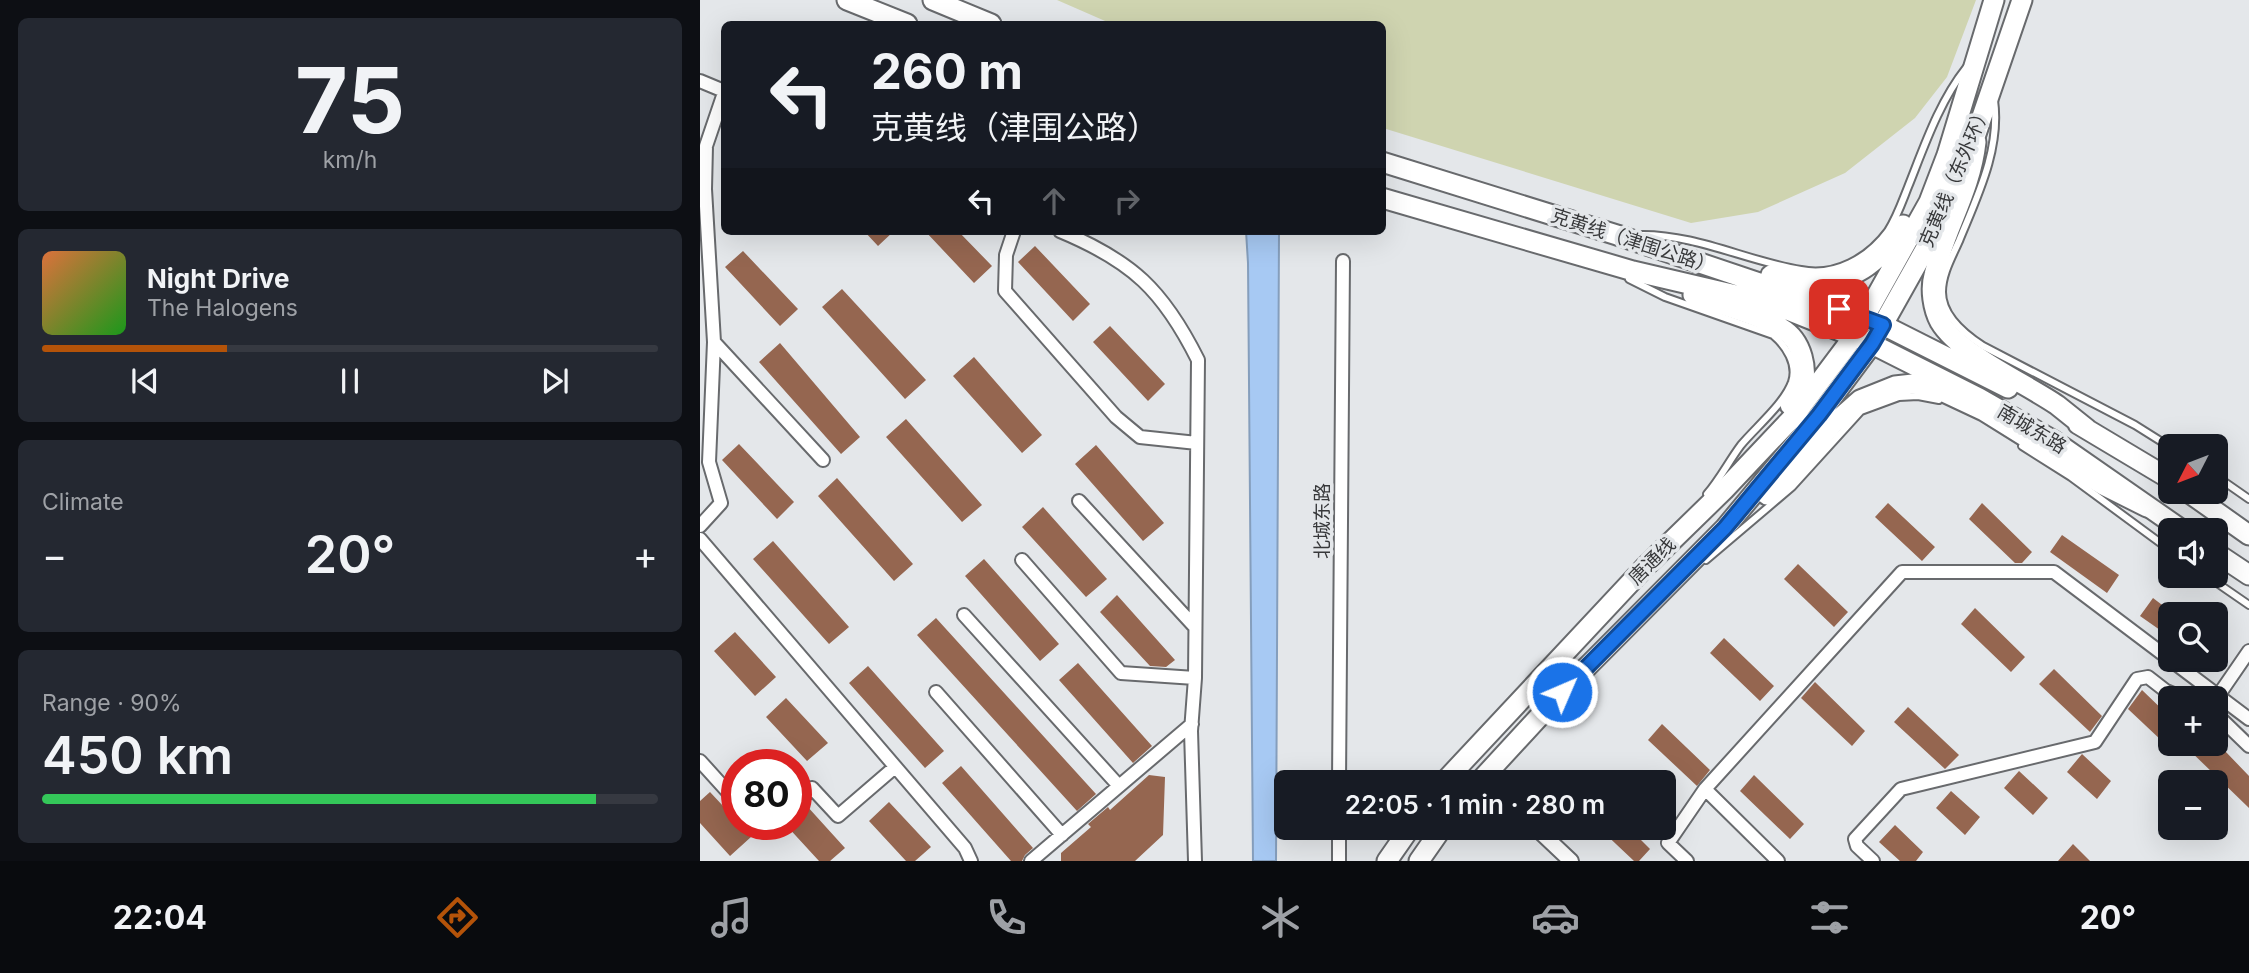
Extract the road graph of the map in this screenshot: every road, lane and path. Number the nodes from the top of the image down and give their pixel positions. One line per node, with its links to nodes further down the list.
1 (847, 0): 5 (main road)
2 (933, 0): 6 (main road)
3 (1994, 0): 7 (main road)
4 (2022, 0): 10 (main road, 克黄线（东外环）)
5 (900, 21)
6 (984, 21)
7 (1978, 52): 9 (main road); 18 (lane)
8 (700, 81): 11 (street)
9 (1968, 85): 19 (main road); 23 (main road)
10 (1992, 87): 13 (main road, 克黄线（东外环）); 29 (lane)
11 (721, 91)
12 (721, 101): 26 (street)
13 (1976, 134): 24 (main road, 克黄线（东外环）); 28 (main road)
14 (1386, 163): 18 (main road, 克黄线（津围公路）)
15 (1386, 199): 20 (main road, 克黄线（津围公路）)
16 (1013, 235): 31 (street)
17 (1069, 235): 31 (street)
18 (1617, 235): 19 (main road, 克黄线（津围公路）)
19 (1665, 251): 23 (main road, 克黄线（津围公路）)
20 (1587, 258): 22 (main road, 克黄线（津围公路）); 48 (lane)
21 (1343, 261): 68 (street, 北城东路)
22 (1633, 271): 25 (main road, 克黄线（津围公路）); 35 (main road)
23 (1864, 318): 24 (main road, 克黄线（津围公路）); 25 (main road)
24 (1883, 325): 25 (main road, 克黄线（东外环）); 28 (main road, 南城东路)
25 (1863, 340): 35 (main road, 唐通线); 39 (main road, 南城东路); 42 (main road, 唐通线)
26 (714, 342): 32 (street); 41 (street)
27 (1944, 402): 50 (lane)
28 (2087, 429): 33 (main road, 南城东路)
29 (2158, 439)
30 (2015, 442): 45 (lane)
31 (1197, 443): 54 (street)
32 (823, 460)
33 (2158, 472)
34 (2228, 484): 36 (lane)
35 (1724, 490): 48 (main road, 唐通线)
36 (2249, 499)
37 (1079, 501): 54 (street)
38 (2205, 504): 43 (main road)
39 (2147, 507): 40 (main road, 南城东路); 42 (main road)
40 (2164, 518)
41 (700, 526)
42 (1725, 528): 50 (main road, 唐通线)
43 (2249, 535)
44 (700, 539): 67 (street)
45 (2158, 541)
46 (1022, 560): 56 (street)
47 (2228, 560): 49 (main road)
48 (1645, 568): 69 (main road, 唐通线)
49 (2249, 575)
50 (1669, 583): 70 (main road, 唐通线)
51 (2224, 588): 52 (lane)
52 (2249, 605)
53 (964, 615): 72 (street)
54 (1195, 626): 56 (street)
55 (2249, 651): 59 (street)
56 (1195, 678): 63 (street)
57 (2160, 686): 89 (street)
58 (2205, 686): 74 (street)
59 (2225, 686)
60 (936, 692): 75 (street)
61 (2228, 703): 62 (street)
62 (2249, 719)
63 (1192, 724): 72 (street); 82 (street)
64 (2228, 726): 65 (street)
65 (2249, 746)
66 (700, 761): 71 (street)
67 (895, 766): 73 (street); 80 (street)
68 (1339, 770)
69 (1455, 770)
70 (1493, 770)
71 (721, 784)
72 (1119, 786): 75 (street)
73 (812, 789)
74 (1704, 789): 87 (street); 88 (street)
75 (1062, 835): 81 (street)
76 (1339, 840): 83 (street)
77 (1402, 840): 84 (main road)
78 (1434, 840): 85 (main road)
79 (1549, 840): 86 (street)
80 (971, 861)
81 (1031, 861)
82 (1195, 861)
83 (1339, 861)
84 (1387, 861)
85 (1419, 861)
86 (1571, 861)
87 (1687, 861)
88 (1778, 861)
89 (1873, 861)

